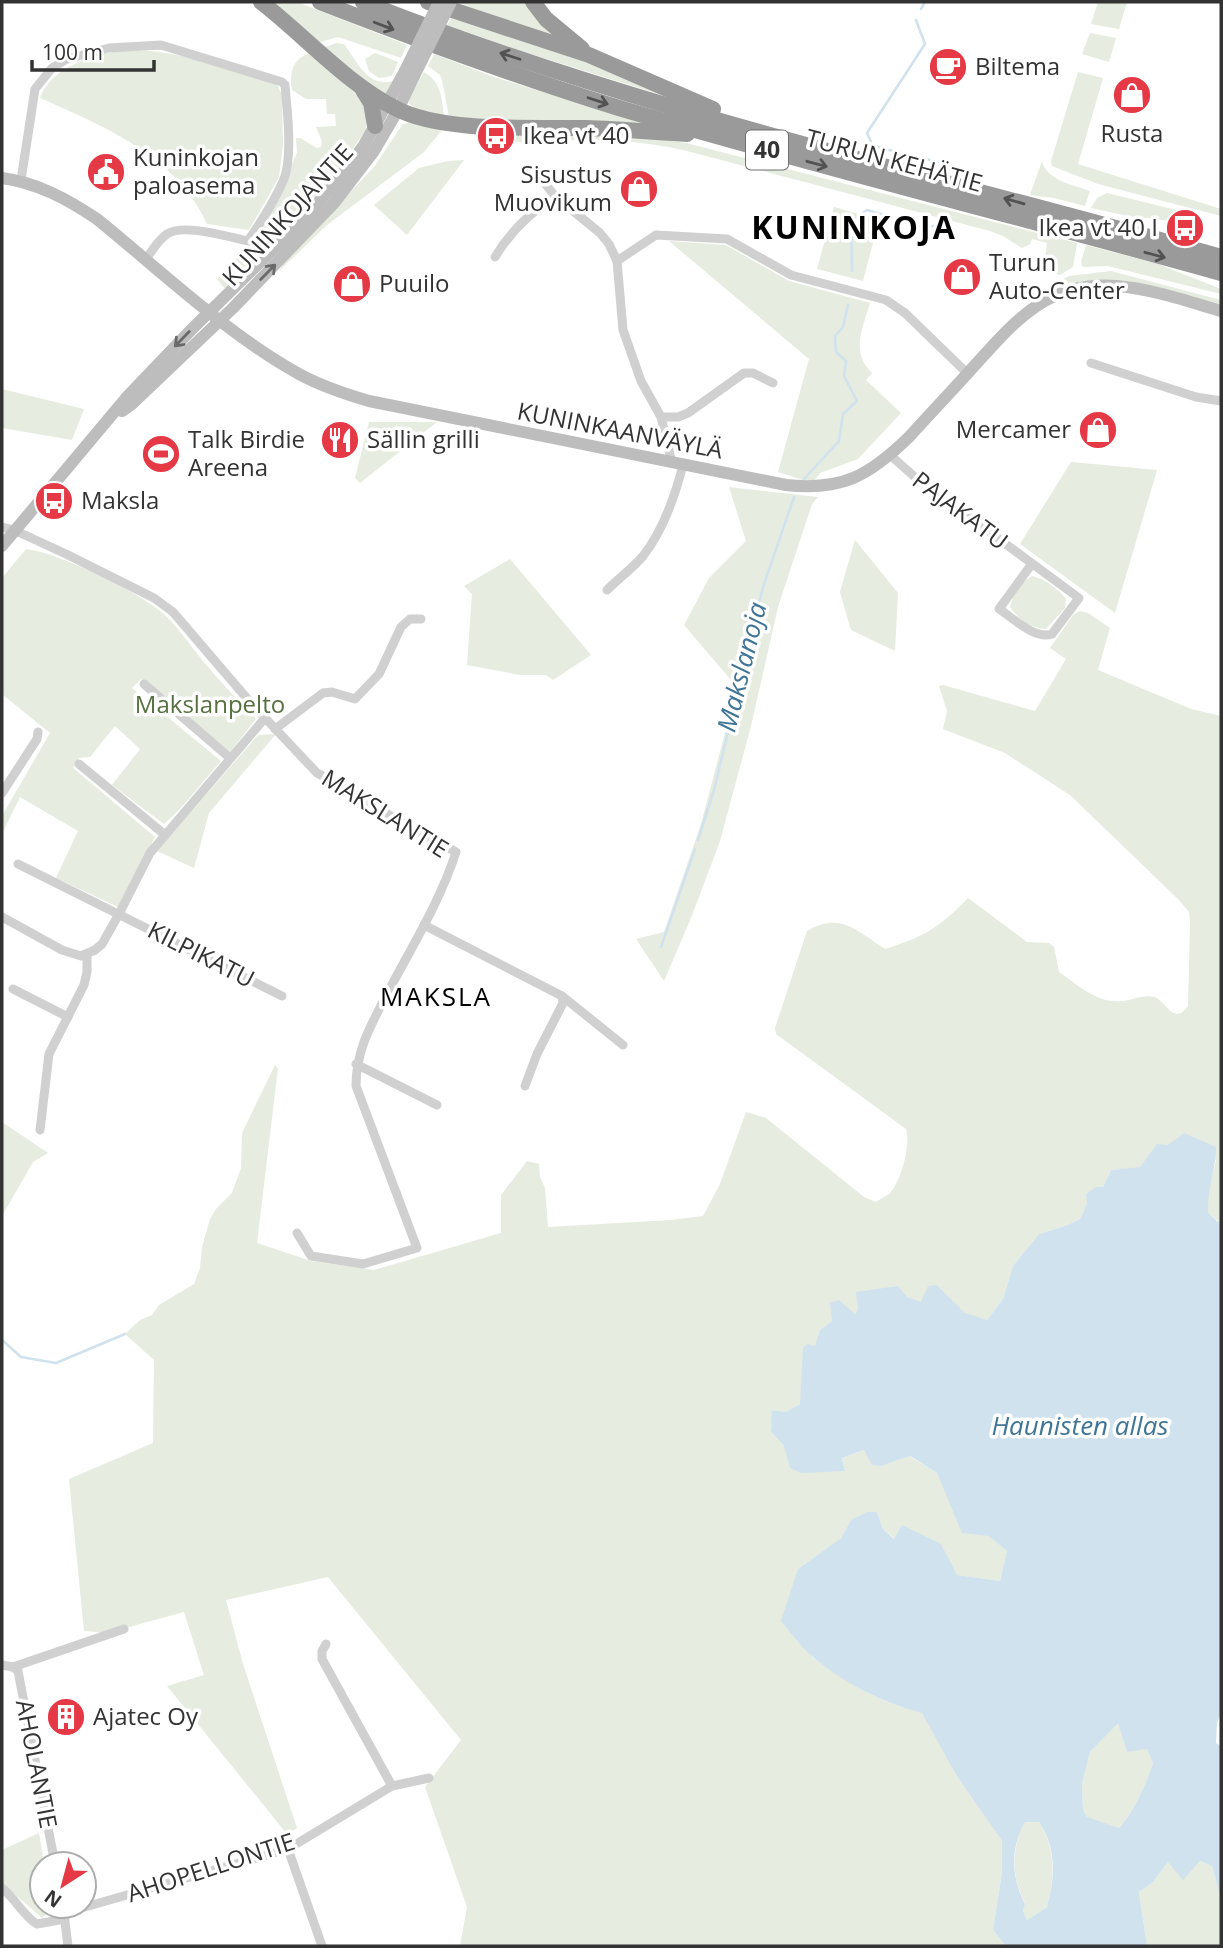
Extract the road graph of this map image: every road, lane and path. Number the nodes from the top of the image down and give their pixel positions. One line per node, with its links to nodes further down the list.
1 (261, 2): 10 (highway)
2 (320, 2): 14 (highway, TURUN KEHÄTIE / 40, one-way to 14)
3 (363, 2): 13 (highway, TURUN KEHÄTIE / 40, one-way to 3)
4 (428, 2): 8 (highway)
5 (439, 2): 9 (street, KUNINKOJANTIE, bridge)
6 (450, 2): 9 (street, KUNINKOJANTIE, bridge)
7 (533, 2): 8 (highway)
8 (589, 55): 13 (highway)
9 (410, 73): 11 (street, KUNINKOJANTIE)
10 (360, 85): 11 (highway); 12 (highway)
11 (393, 107): 12 (street, KUNINKOJANTIE); 14 (highway); 25 (street, KUNINKOJANTIE, one-way to 11)
12 (375, 126): 25 (street, KUNINKOJANTIE)
13 (763, 131): 20 (highway, TURUN KEHÄTIE / 40, one-way to 13)
14 (717, 136): 23 (highway, TURUN KEHÄTIE / 40, one-way to 23)
15 (533, 169): 18 (street)
16 (2, 177): 17 (street, KUNINKAANVÄYLÄ)
17 (20, 180): 21 (street, KUNINKAANVÄYLÄ); 21 (street)
18 (555, 196): 19 (street); 22 (street)
19 (495, 257)
20 (1221, 257)
21 (146, 259): 25 (street, KUNINKAANVÄYLÄ)
22 (617, 261): 27 (street); 30 (street)
23 (1221, 273)
24 (1221, 311): 27 (street, KUNINKAANVÄYLÄ)
25 (215, 316): 32 (street, KUNINKAANVÄYLÄ); 33 (street, KUNINKOJANTIE)
26 (1091, 363): 29 (street)
27 (968, 374): 31 (street, KUNINKAANVÄYLÄ)
28 (773, 383): 30 (street)
29 (1221, 401)
30 (661, 417): 32 (street)
31 (890, 455): 32 (street, KUNINKAANVÄYLÄ); 35 (street, PAJAKATU)
32 (677, 464): 36 (street)
33 (8, 528): 34 (street, KUNINKOJANTIE); 39 (street, MAKSLANTIE)
34 (2, 546)
35 (1031, 565): 35 (street, PAJAKATU)
36 (607, 590)
37 (421, 619): 40 (street)
38 (144, 684): 42 (street)
39 (265, 718): 40 (street, MAKSLANTIE); 42 (street)
40 (275, 729): 49 (street, MAKSLANTIE)
41 (38, 732): 44 (street)
42 (230, 758): 45 (street)
43 (79, 764): 45 (street)
44 (2, 793)
45 (164, 834): 47 (street)
46 (18, 864): 47 (street, KILPIKATU)
47 (119, 914): 50 (street); 52 (street, KILPIKATU)
48 (2, 917): 50 (street)
49 (424, 925): 53 (street); 56 (street, MAKSLANTIE)
50 (87, 954): 54 (street)
51 (13, 989): 54 (street)
52 (282, 996)
53 (562, 996): 55 (street); 57 (street)
54 (68, 1017): 59 (street)
55 (623, 1045)
56 (356, 1064): 58 (street); 60 (street)
57 (526, 1086)
58 (437, 1105)
59 (40, 1130)
60 (296, 1233)
61 (124, 1629): 64 (street)
62 (326, 1644): 66 (street)
63 (2, 1665): 64 (street)
64 (13, 1667): 68 (street, AHOLANTIE)
65 (429, 1779): 66 (street, AHOPELLONTIE)
66 (392, 1786): 67 (street, AHOPELLONTIE)
67 (288, 1849): 70 (street, AHOPELLONTIE); 76 (street)
68 (52, 1850)
69 (2, 1888): 71 (street, AHOPELLONTIE)
70 (98, 1903)
71 (28, 1917)
72 (30, 1920): 73 (street, AHOPELLONTIE)
73 (47, 1920)
74 (65, 1920): 75 (street)
75 (68, 1946)
76 (322, 1946)

